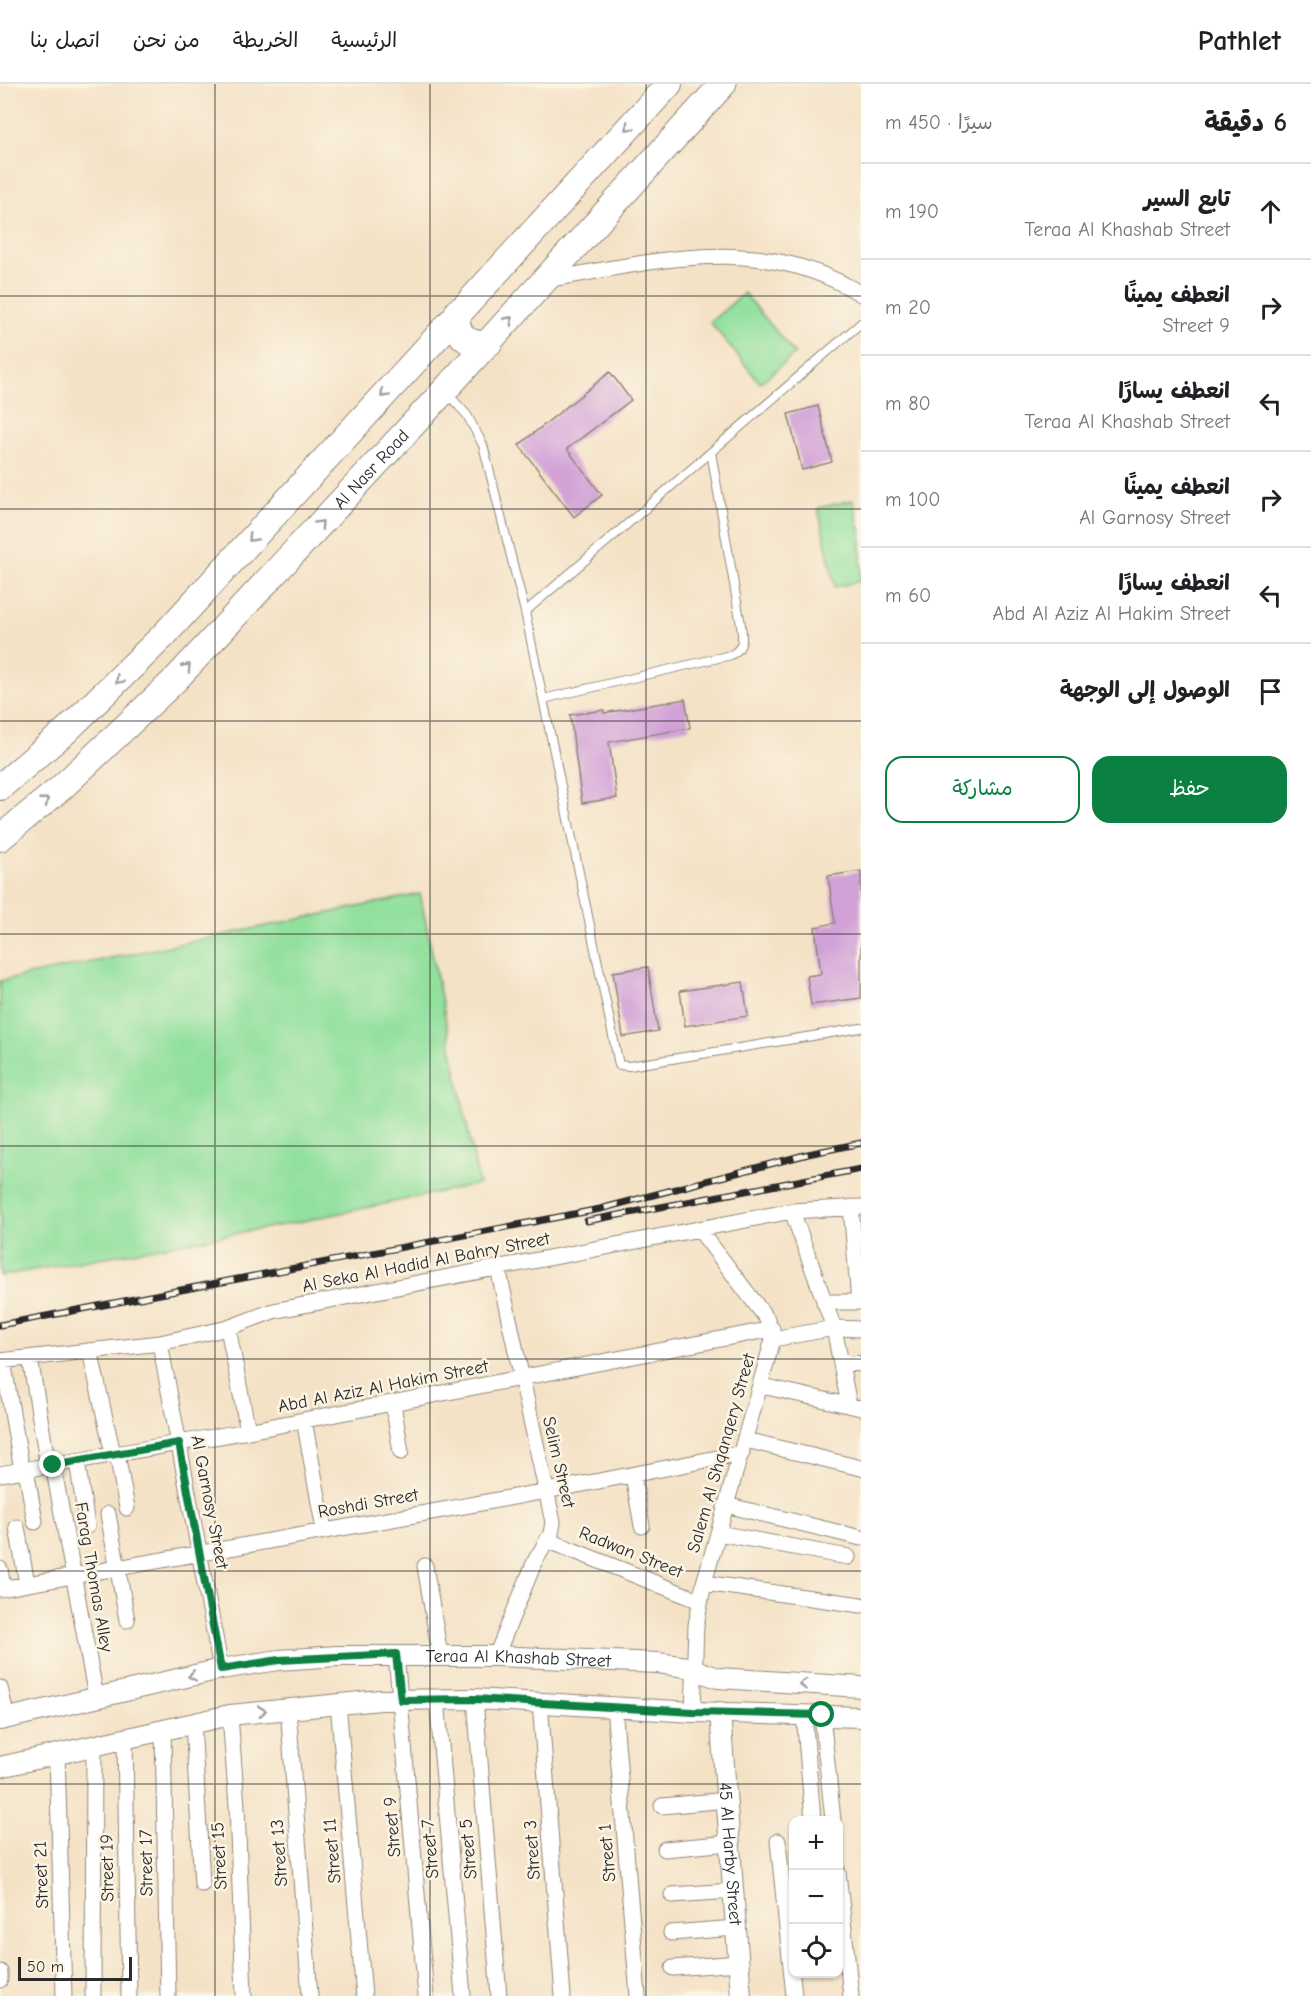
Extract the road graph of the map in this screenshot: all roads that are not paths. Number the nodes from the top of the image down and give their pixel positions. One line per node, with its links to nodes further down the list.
1 (669, 84): 5 (highway, one-way to 5)
2 (723, 84): 3 (highway, Al Nasr Road)
3 (545, 280): 4 (street); 7 (highway, Al Nasr Road, one-way to 3)
4 (861, 294)
5 (458, 311): 7 (highway); 8 (highway)
6 (861, 323): 10 (lane)
7 (489, 343): 9 (highway, Al Nasr Road)
8 (404, 372): 9 (highway); 13 (highway, one-way to 13)
9 (444, 391): 11 (lane); 14 (highway, Al Nasr Road, one-way to 9)
10 (711, 452): 11 (lane); 12 (lane)
11 (525, 612): 12 (lane)
12 (543, 699): 15 (lane)
13 (0, 787)
14 (0, 838)
15 (861, 1028)
16 (856, 1207): 17 (street, Al Seka Al Hadid Al Bahry Street); 19 (street)
17 (792, 1212): 18 (street, Al Seka Al Hadid Al Bahry Street); 21 (street)
18 (699, 1228): 20 (street, Al Seka Al Hadid Al Bahry Street); 26 (street)
19 (858, 1256): 22 (street)
20 (498, 1268): 23 (street, Al Seka Al Hadid Al Bahry Street); 33 (street, Selim Street)
21 (824, 1302): 22 (street); 24 (street)
22 (860, 1302)
23 (228, 1328): 27 (street, Al Seka Al Hadid Al Bahry Street); 38 (street)
24 (834, 1328): 25 (street, Abd Al Aziz Al Hakim Street); 26 (street, Abd Al Aziz Al Hakim Street); 31 (street)
25 (861, 1329)
26 (772, 1334): 33 (street, Abd Al Aziz Al Hakim Street); 34 (street, Salem Al Shqanqery Street)
27 (160, 1343): 28 (street, Al Seka Al Hadid Al Bahry Street); 39 (street, Al Garnosy Street)
28 (90, 1351): 29 (street, Al Seka Al Hadid Al Bahry Street); 42 (street)
29 (30, 1358): 30 (street, Al Seka Al Hadid Al Bahry Street); 44 (street, Farag Thomas Alley)
30 (2, 1361): 46 (street)
31 (842, 1362): 32 (street); 36 (street)
32 (861, 1364)
33 (521, 1380): 35 (street, Abd Al Aziz Al Hakim Street); 49 (street, Selim Street)
34 (762, 1386): 36 (street); 40 (street, Salem Al Shqanqery Street)
35 (393, 1404): 37 (street, Abd Al Aziz Al Hakim Street); 41 (street)
36 (855, 1407)
37 (304, 1420): 38 (street, Abd Al Aziz Al Hakim Street); 57 (street)
38 (248, 1431): 39 (street, Abd Al Aziz Al Hakim Street)
39 (179, 1443): 42 (street, Abd Al Aziz Al Hakim Street); 61 (street, Al Garnosy Street)
40 (744, 1447): 45 (street); 48 (street, Roshdi Street); 50 (street, Salem Al Shqanqery Street)
41 (401, 1452)
42 (115, 1454): 43 (street, Abd Al Aziz Al Hakim Street); 51 (street)
43 (77, 1461): 44 (street, Abd Al Aziz Al Hakim Street); 54 (street)
44 (51, 1465): 46 (street, Abd Al Aziz Al Hakim Street); 66 (street, Farag Thomas Alley)
45 (861, 1468)
46 (24, 1470): 47 (street, Abd Al Aziz Al Hakim Street); 53 (street)
47 (0, 1474)
48 (633, 1475): 49 (street, Roshdi Street); 55 (street)
49 (545, 1493): 57 (street, Roshdi Street); 60 (street, Selim Street)
50 (726, 1505): 58 (street, Salem Al Shqanqery Street); 59 (street)
51 (127, 1508)
52 (108, 1514): 64 (street)
53 (35, 1522)
54 (87, 1526)
55 (642, 1526)
56 (17, 1527): 68 (street)
57 (324, 1530): 61 (street, Roshdi Street)
58 (718, 1533): 62 (street); 67 (street, Salem Al Shqanqery Street)
59 (861, 1538)
60 (547, 1540): 70 (street, Radwan Street); 75 (street, Selim Street)
61 (200, 1553): 64 (street, Roshdi Street); 76 (street, Al Garnosy Street)
62 (848, 1557)
63 (425, 1566): 74 (street)
64 (118, 1568): 66 (street, Roshdi Street); 72 (street)
65 (0, 1569): 69 (street)
66 (74, 1575): 68 (street, Roshdi Street); 80 (street, Farag Thomas Alley)
67 (704, 1583): 70 (street, Salem Al Shqanqery Street); 71 (street)
68 (27, 1584): 69 (street, Roshdi Street)
69 (2, 1589)
70 (700, 1601): 77 (street, Salem Al Shqanqery Street)
71 (861, 1605)
72 (127, 1620)
73 (396, 1654): 74 (street, Teraa Al Khashab Street); 76 (street, Teraa Al Khashab Street); 83 (street, Street 9)
74 (440, 1655): 75 (street, Teraa Al Khashab Street)
75 (496, 1656): 77 (street, Teraa Al Khashab Street)
76 (221, 1669): 80 (street, Teraa Al Khashab Street, one-way to 80)
77 (693, 1670): 78 (street, Teraa Al Khashab Street, one-way to 77); 88 (street, Salem Al Shqanqery Street)
78 (861, 1687)
79 (0, 1688): 93 (street)
80 (96, 1697): 93 (street, Teraa Al Khashab Street)
81 (437, 1699): 82 (street); 83 (street); 127 (street, Street 7)
82 (475, 1699): 84 (street); 128 (street, Street 5)
83 (401, 1700): 85 (street); 126 (street, Street 9)
84 (540, 1702): 86 (street); 129 (street, Street 3)
85 (338, 1703): 87 (street); 125 (street, Street 11)
86 (614, 1706): 88 (street); 130 (street, Street 1)
87 (288, 1708): 90 (street, one-way to 87); 124 (street, Street 13)
88 (693, 1712): 89 (street)
89 (720, 1712): 91 (street); 100 (street, 45 Al Harby Street)
90 (230, 1715): 94 (street); 123 (street, Street 15)
91 (813, 1715): 92 (street); 102 (street); 103 (street)
92 (861, 1717)
93 (4, 1719)
94 (193, 1722): 95 (street); 107 (street)
95 (163, 1729): 96 (street); 122 (street, Street 17)
96 (124, 1738): 97 (street); 121 (street, Street 19)
97 (94, 1745): 98 (street); 120 (street)
98 (57, 1753): 99 (street); 119 (street, Street 21)
99 (0, 1767)
100 (727, 1800): 101 (street); 105 (street, 45 Al Harby Street)
101 (662, 1806)
102 (813, 1816)
103 (832, 1816)
104 (778, 1841): 110 (street)
105 (730, 1844): 106 (street); 108 (street, 45 Al Harby Street)
106 (665, 1849)
107 (202, 1884)
108 (733, 1890): 109 (street); 113 (street, 45 Al Harby Street)
109 (672, 1895)
110 (789, 1915)
111 (790, 1924): 132 (street)
112 (842, 1924): 133 (street)
113 (736, 1928): 114 (street); 115 (street, 45 Al Harby Street)
114 (671, 1933)
115 (739, 1963): 116 (street); 131 (street, 45 Al Harby Street)
116 (673, 1968)
117 (0, 1971): 118 (street)
118 (0, 1980)
119 (64, 1996)
120 (93, 1996)
121 (129, 1996)
122 (168, 1996)
123 (244, 1996)
124 (310, 1996)
125 (364, 1996)
126 (426, 1996)
127 (463, 1996)
128 (500, 1996)
129 (563, 1996)
130 (638, 1996)
131 (741, 1996)
132 (794, 1996)
133 (851, 1996)

